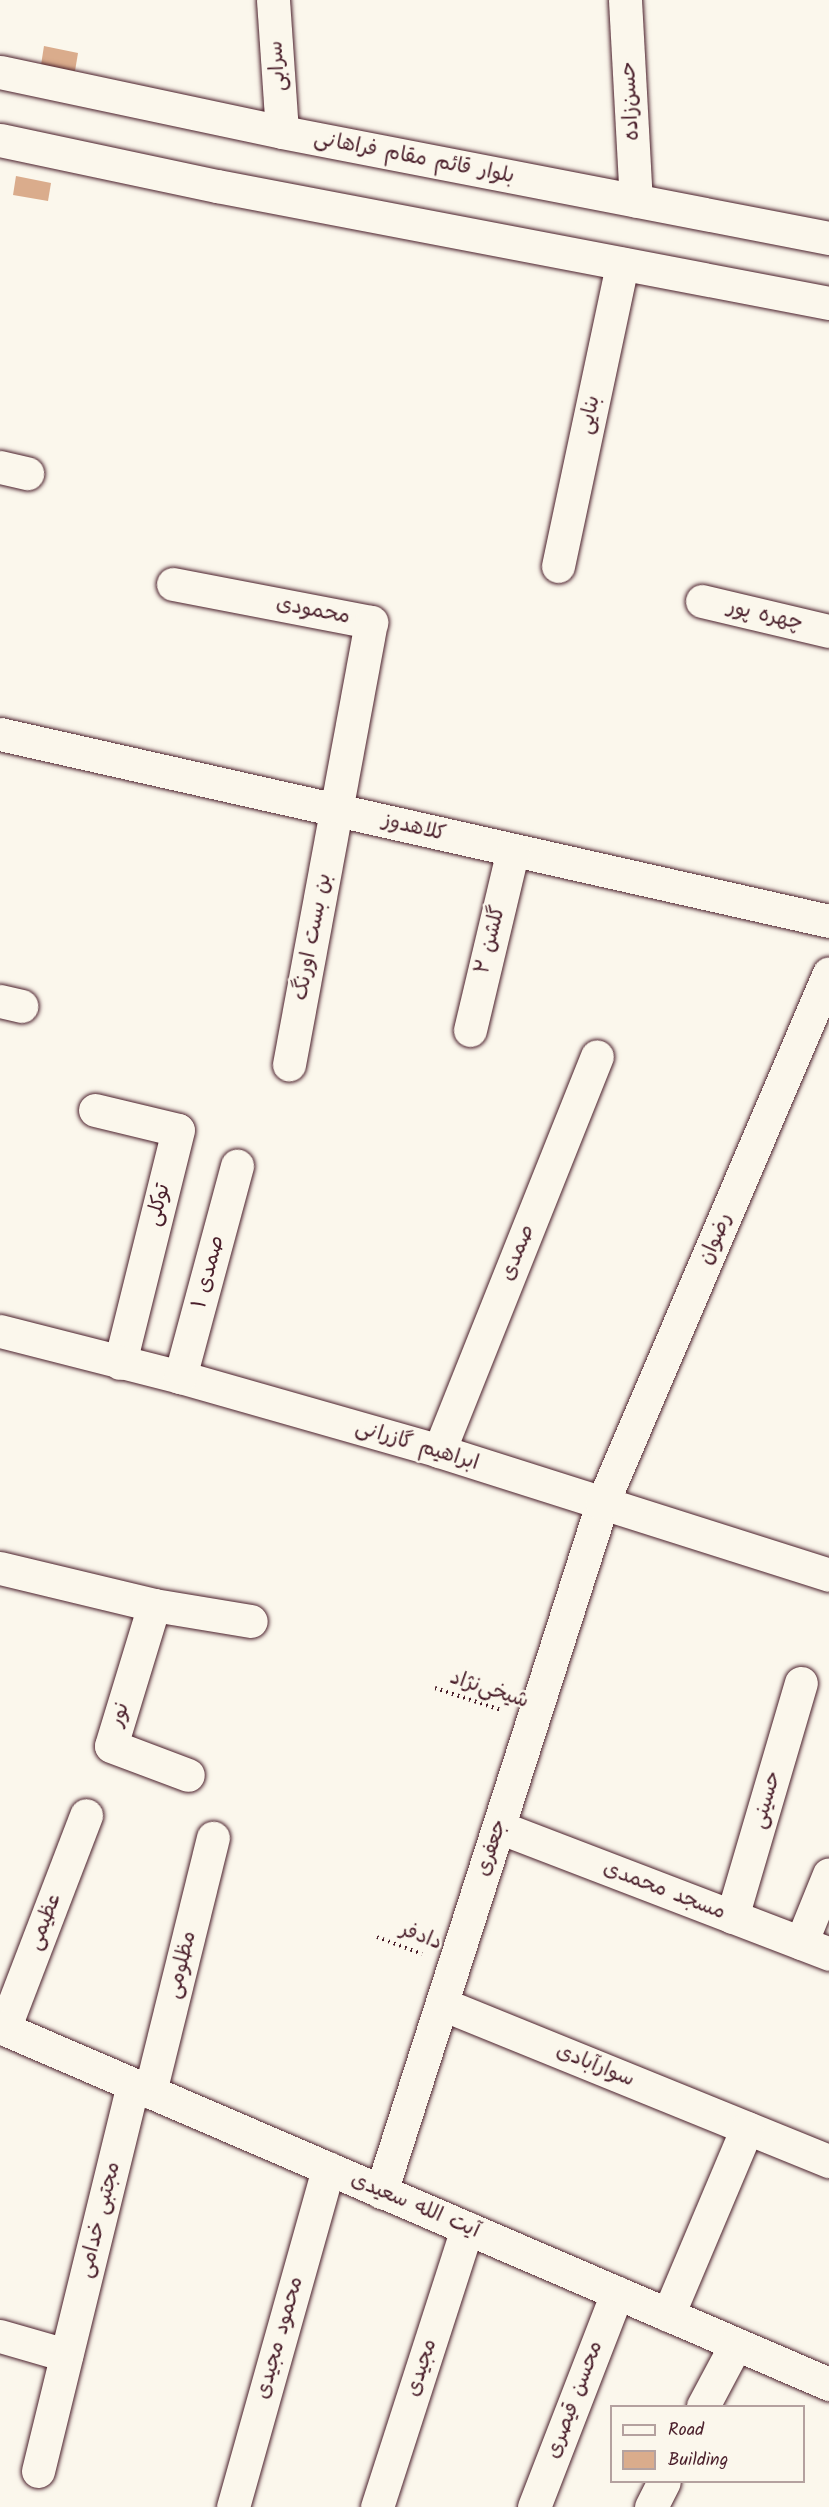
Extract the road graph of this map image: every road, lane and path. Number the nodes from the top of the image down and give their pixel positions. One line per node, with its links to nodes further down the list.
1 (273, 0): 4 (street, سرابی)
2 (625, 0): 6 (street, حسن‌زاده)
3 (0, 72): 4 (street, بلوار قائم مقام فراهانی)
4 (282, 132): 6 (street, بلوار قائم مقام فراهانی)
5 (0, 140): 8 (street)
6 (636, 201): 7 (street, بلوار قائم مقام فراهانی)
7 (829, 238)
8 (622, 264): 9 (street); 10 (street, بنایی)
9 (829, 303)
10 (558, 566)
11 (173, 584): 15 (street, محمودی)
12 (702, 601): 13 (street, چهره پور)
13 (829, 631)
14 (0, 734): 15 (street, کلاهدوز)
15 (336, 810): 16 (street, کلاهدوز); 21 (street, بن بست اورنگ)
16 (513, 850): 17 (street, کلاهدوز); 19 (street, گلشن ۲)
17 (829, 921)
18 (829, 973): 28 (street, رضوان)
19 (470, 1030)
20 (597, 1056): 27 (street, صمدی)
21 (289, 1064)
22 (95, 1110): 25 (street, توکلی)
23 (237, 1166): 26 (street, صمدی ۱)
24 (0, 1331): 25 (street, ابراهیم گازرانی)
25 (120, 1363): 26 (street, ابراهیم گازرانی)
26 (180, 1377): 27 (street, ابراهیم گازرانی)
27 (439, 1451): 28 (street, ابراهیم گازرانی)
28 (602, 1504): 30 (street, ابراهیم گازرانی); 35 (street, جعفری)
29 (0, 1568): 31 (street)
30 (829, 1575)
31 (154, 1605): 32 (street); 36 (street, نور)
32 (251, 1621)
33 (801, 1683): 41 (street, حسینی)
34 (435, 1688): 35 (path, شیخی‌نژاد)
35 (533, 1720): 38 (street, جعفری)
36 (188, 1776)
37 (86, 1815): 46 (street, عظیمی)
38 (499, 1827): 41 (street, مسجد محمدی); 44 (street, جعفری)
39 (213, 1838): 47 (street, مظلومی)
40 (829, 1874): 43 (street)
41 (732, 1917): 43 (street, مسجد محمدی)
42 (377, 1936): 44 (path, دادفر)
43 (815, 1949)
44 (454, 1966): 45 (street, جعفری)
45 (442, 2004): 48 (street, سوارآبادی); 51 (street, جعفری)
46 (2, 2028): 47 (street, آیت الله سعیدی)
47 (142, 2088): 50 (street, آیت الله سعیدی); 57 (street, مجتبی خدامی)
48 (747, 2128): 49 (street, سوارآبادی); 54 (street)
49 (829, 2161)
50 (327, 2168): 51 (street, آیت الله سعیدی); 62 (street, محمود مجیدی)
51 (381, 2192): 52 (street, آیت الله سعیدی)
52 (467, 2228): 53 (street, آیت الله سعیدی); 63 (street, مجیدی)
53 (617, 2293): 54 (street, آیت الله سعیدی); 64 (street, محسن قیصری)
54 (668, 2315): 56 (street, آیت الله سعیدی)
55 (0, 2336): 57 (street)
56 (736, 2344): 58 (street, آیت الله سعیدی); 59 (street)
57 (66, 2355): 60 (street, مجتبی خدامی)
58 (829, 2384)
59 (704, 2405)
60 (38, 2471)
61 (663, 2483): 65 (street)
62 (233, 2507)
63 (377, 2507)
64 (534, 2507)
65 (651, 2507)

